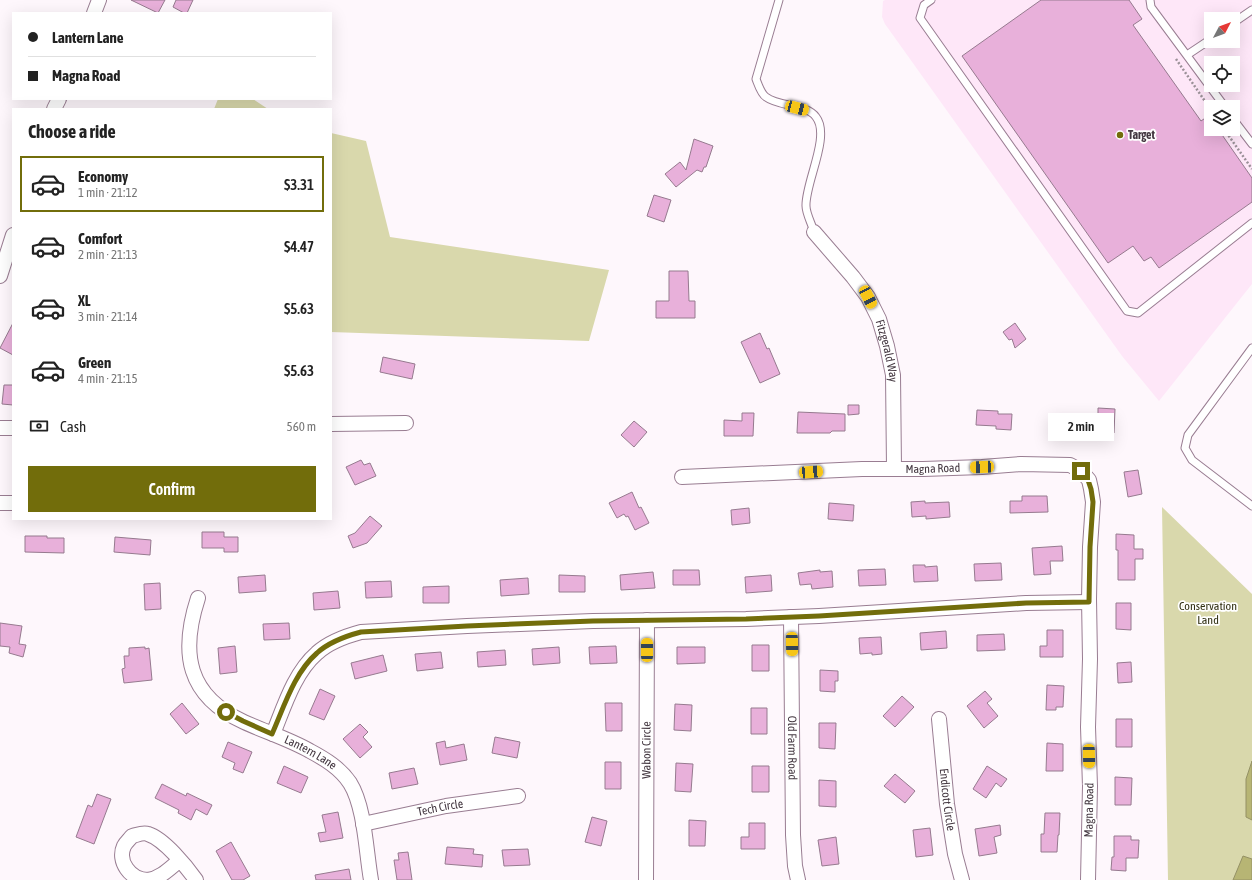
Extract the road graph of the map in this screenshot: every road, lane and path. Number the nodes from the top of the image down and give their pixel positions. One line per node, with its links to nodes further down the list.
1 (99, 0): 6 (street)
2 (779, 0): 16 (lane)
3 (931, 0): 15 (lane)
4 (1150, 0): 9 (lane)
5 (1252, 10): 7 (lane)
6 (94, 12)
7 (1240, 18)
8 (1204, 44): 9 (lane)
9 (1187, 55): 10 (lane)
10 (1220, 100)
11 (1240, 128): 13 (lane)
12 (1231, 136): 14 (path)
13 (1252, 144)
14 (1252, 169)
15 (1252, 223)
16 (814, 232): 24 (street, Fitzgerald Way)
17 (12, 238): 18 (street)
18 (0, 276)
19 (1252, 348): 28 (lane)
20 (406, 423): 21 (street)
21 (332, 424)
22 (0, 428): 23 (street)
23 (12, 428)
24 (894, 468): 25 (street, Magna Road); 30 (street, Magna Road)
25 (682, 477)
26 (0, 503): 27 (street)
27 (12, 503)
28 (1252, 506)
29 (198, 598): 34 (street, Lantern Lane)
30 (1089, 602): 31 (street); 43 (street, Magna Road)
31 (791, 617): 32 (street); 41 (street, Old Farm Road)
32 (647, 620): 34 (street); 40 (street, Wabon Circle)
33 (939, 719): 42 (street, Endicott Circle)
34 (272, 734): 36 (street, Lantern Lane)
35 (518, 796): 36 (street, Tech Circle)
36 (363, 824): 39 (street, Lantern Lane)
37 (180, 860): 38 (street)
38 (196, 880)
39 (371, 880)
40 (646, 880)
41 (798, 880)
42 (962, 880)
43 (1088, 880)

